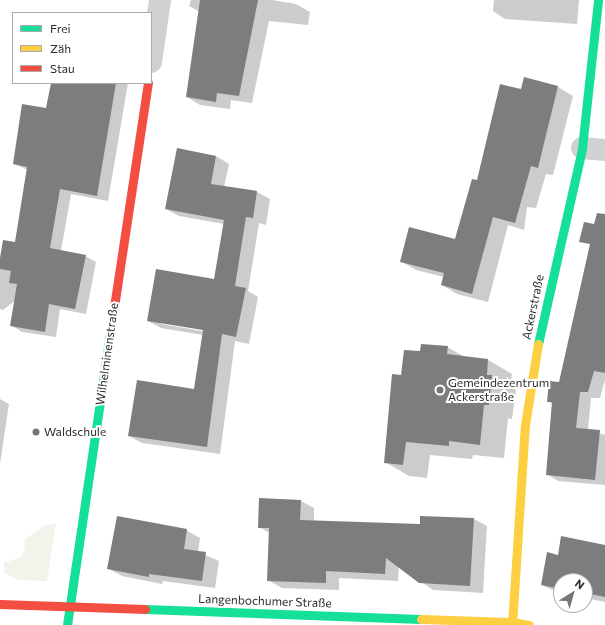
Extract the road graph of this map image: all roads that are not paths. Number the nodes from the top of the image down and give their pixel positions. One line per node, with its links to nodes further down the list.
1 (160, 0): 3 (street)
2 (598, 0): 5 (street, Ackerstraße)
3 (152, 55)
4 (148, 84): 8 (street, Wilhelminenstraße)
5 (582, 148): 6 (street); 9 (street, Ackerstraße)
6 (605, 150)
7 (0, 604): 8 (street, Langenbochumer Straße)
8 (70, 606): 9 (street, Langenbochumer Straße); 10 (street, Wilhelminenstraße)
9 (512, 623): 11 (street, Langenbochumer Straße)
10 (67, 625)
11 (529, 625)

